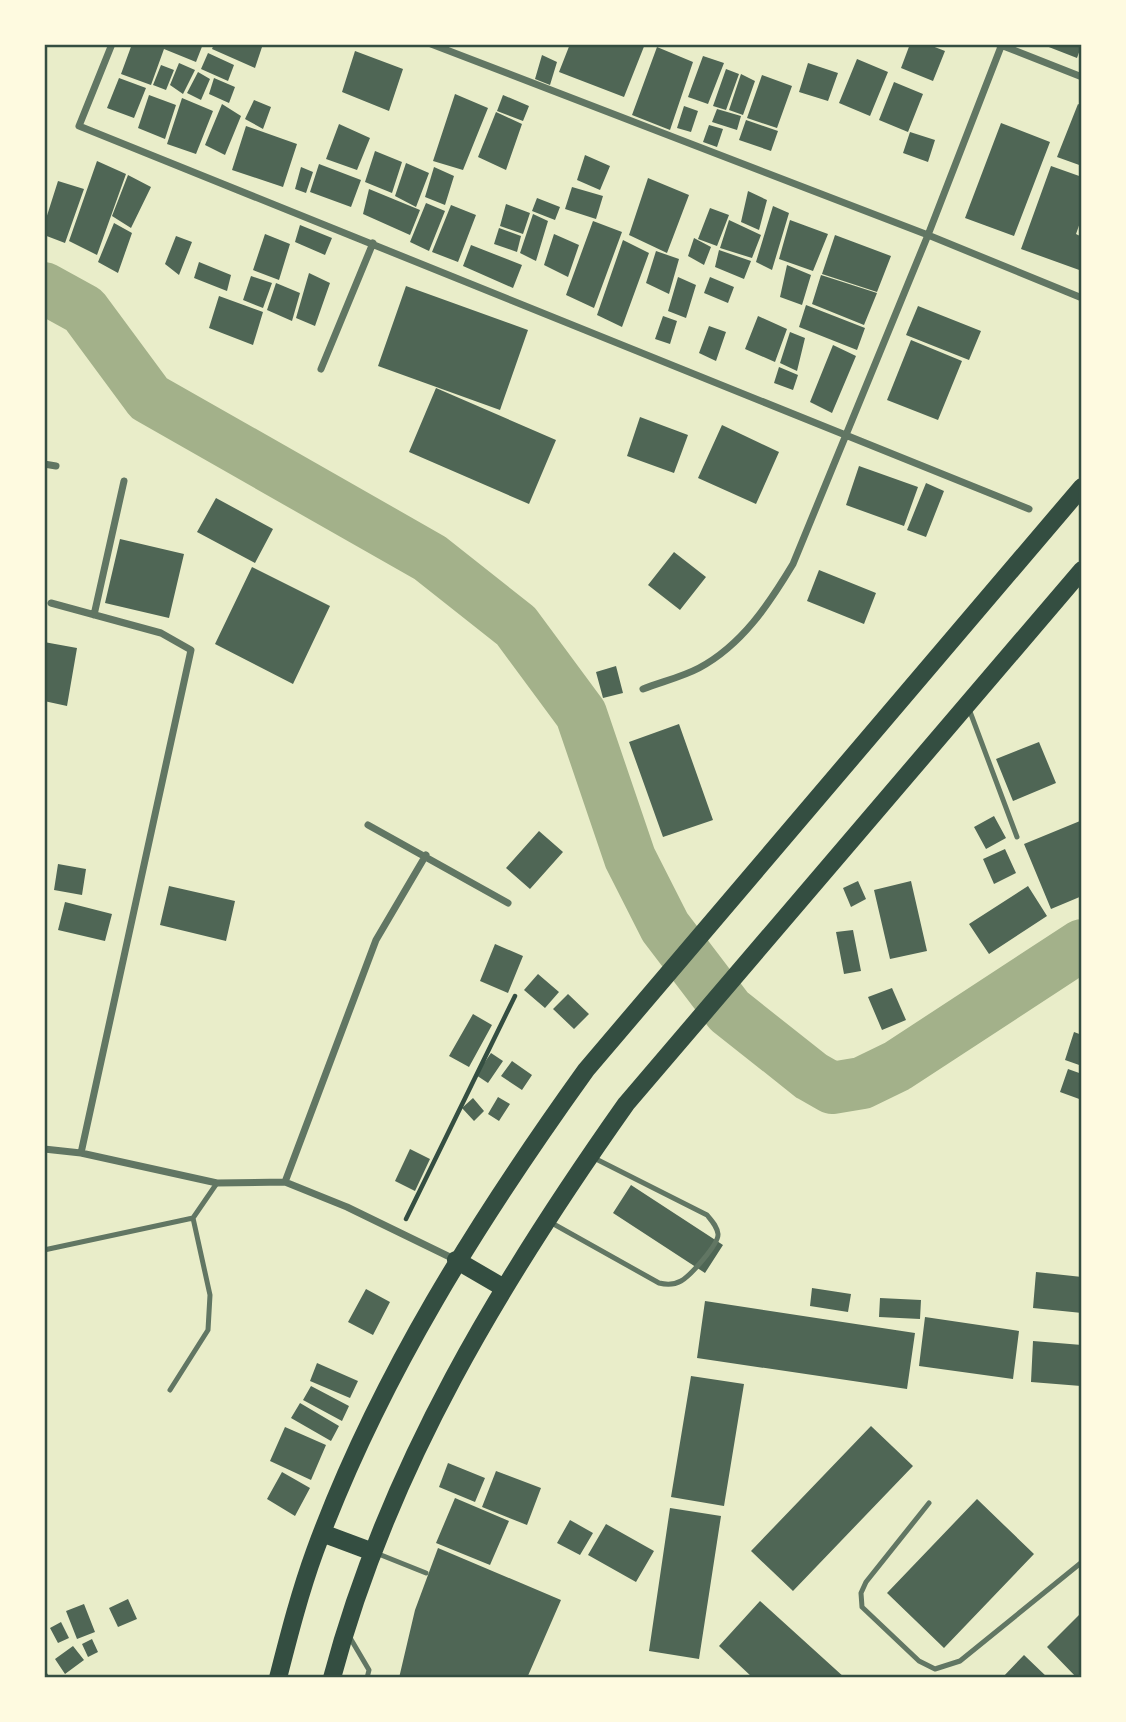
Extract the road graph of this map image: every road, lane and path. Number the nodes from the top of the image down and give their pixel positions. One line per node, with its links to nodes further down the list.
1 (112, 44): 6 (street)
2 (430, 44): 5 (street)
3 (1000, 44): 4 (street); 5 (street)
4 (1082, 77)
5 (928, 235): 7 (street); 9 (street)
6 (373, 243): 8 (street); 9 (street)
7 (1082, 298)
8 (321, 369)
9 (847, 433): 14 (street); 18 (street)
10 (44, 464): 11 (street)
11 (56, 466)
12 (124, 481): 17 (street)
13 (1082, 487): 34 (main road)
14 (1029, 509)
15 (1082, 570): 19 (main road)
16 (51, 603): 17 (street)
17 (94, 615): 26 (street)
18 (643, 689)
19 (968, 704): 21 (lane); 27 (main road)
20 (368, 825): 22 (street)
21 (1017, 837)
22 (426, 855): 23 (street); 28 (street)
23 (508, 903)
24 (515, 996): 32 (path)
25 (44, 1149): 26 (street)
26 (81, 1153): 29 (street)
27 (590, 1156): 31 (main road); 31 (lane)
28 (285, 1182): 29 (street); 32 (street)
29 (217, 1183): 30 (lane)
30 (193, 1218): 33 (lane); 36 (lane)
31 (547, 1220): 35 (main road)
32 (399, 1232): 34 (street)
33 (44, 1251)
34 (456, 1260): 35 (main road); 38 (main road)
35 (504, 1288): 39 (main road)
36 (170, 1390)
37 (929, 1503): 40 (lane)
38 (322, 1533): 39 (main road); 43 (main road)
39 (373, 1552): 41 (lane); 42 (main road)
40 (1082, 1562)
41 (426, 1573)
42 (345, 1630): 44 (main road); 45 (lane)
43 (278, 1678)
44 (332, 1678)
45 (367, 1678)

